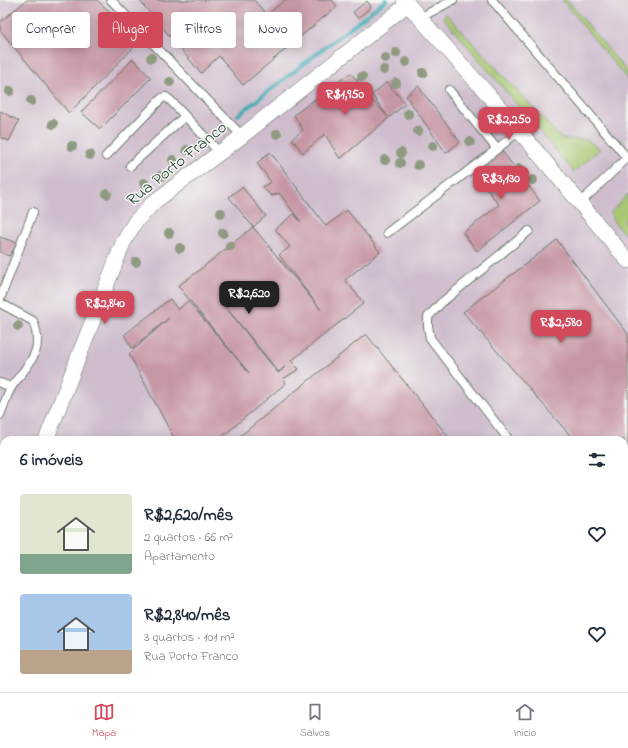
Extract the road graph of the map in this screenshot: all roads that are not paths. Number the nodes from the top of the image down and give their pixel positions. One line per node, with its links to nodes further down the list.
1 (111, 0): 9 (lane)
2 (453, 0): 5 (lane)
3 (492, 0): 13 (lane)
4 (406, 2): 5 (street); 9 (street, Rua Porto Franco)
5 (421, 19): 8 (street)
6 (449, 90): 10 (lane)
7 (185, 116): 11 (lane); 12 (lane); 14 (lane)
8 (519, 131): 10 (lane); 15 (street)
9 (242, 136): 11 (street, Rua Porto Franco)
10 (497, 149): 18 (lane)
11 (220, 152): 25 (street, Rua Porto Franco)
12 (106, 156)
13 (628, 158): 15 (lane)
14 (130, 166)
15 (580, 203): 19 (street)
16 (34, 212): 20 (lane)
17 (529, 231): 26 (lane)
18 (387, 233)
19 (628, 262)
20 (0, 299)
21 (0, 303): 23 (lane)
22 (0, 383): 23 (lane)
23 (11, 387): 24 (lane)
24 (0, 415)
25 (48, 436)
26 (506, 436)

